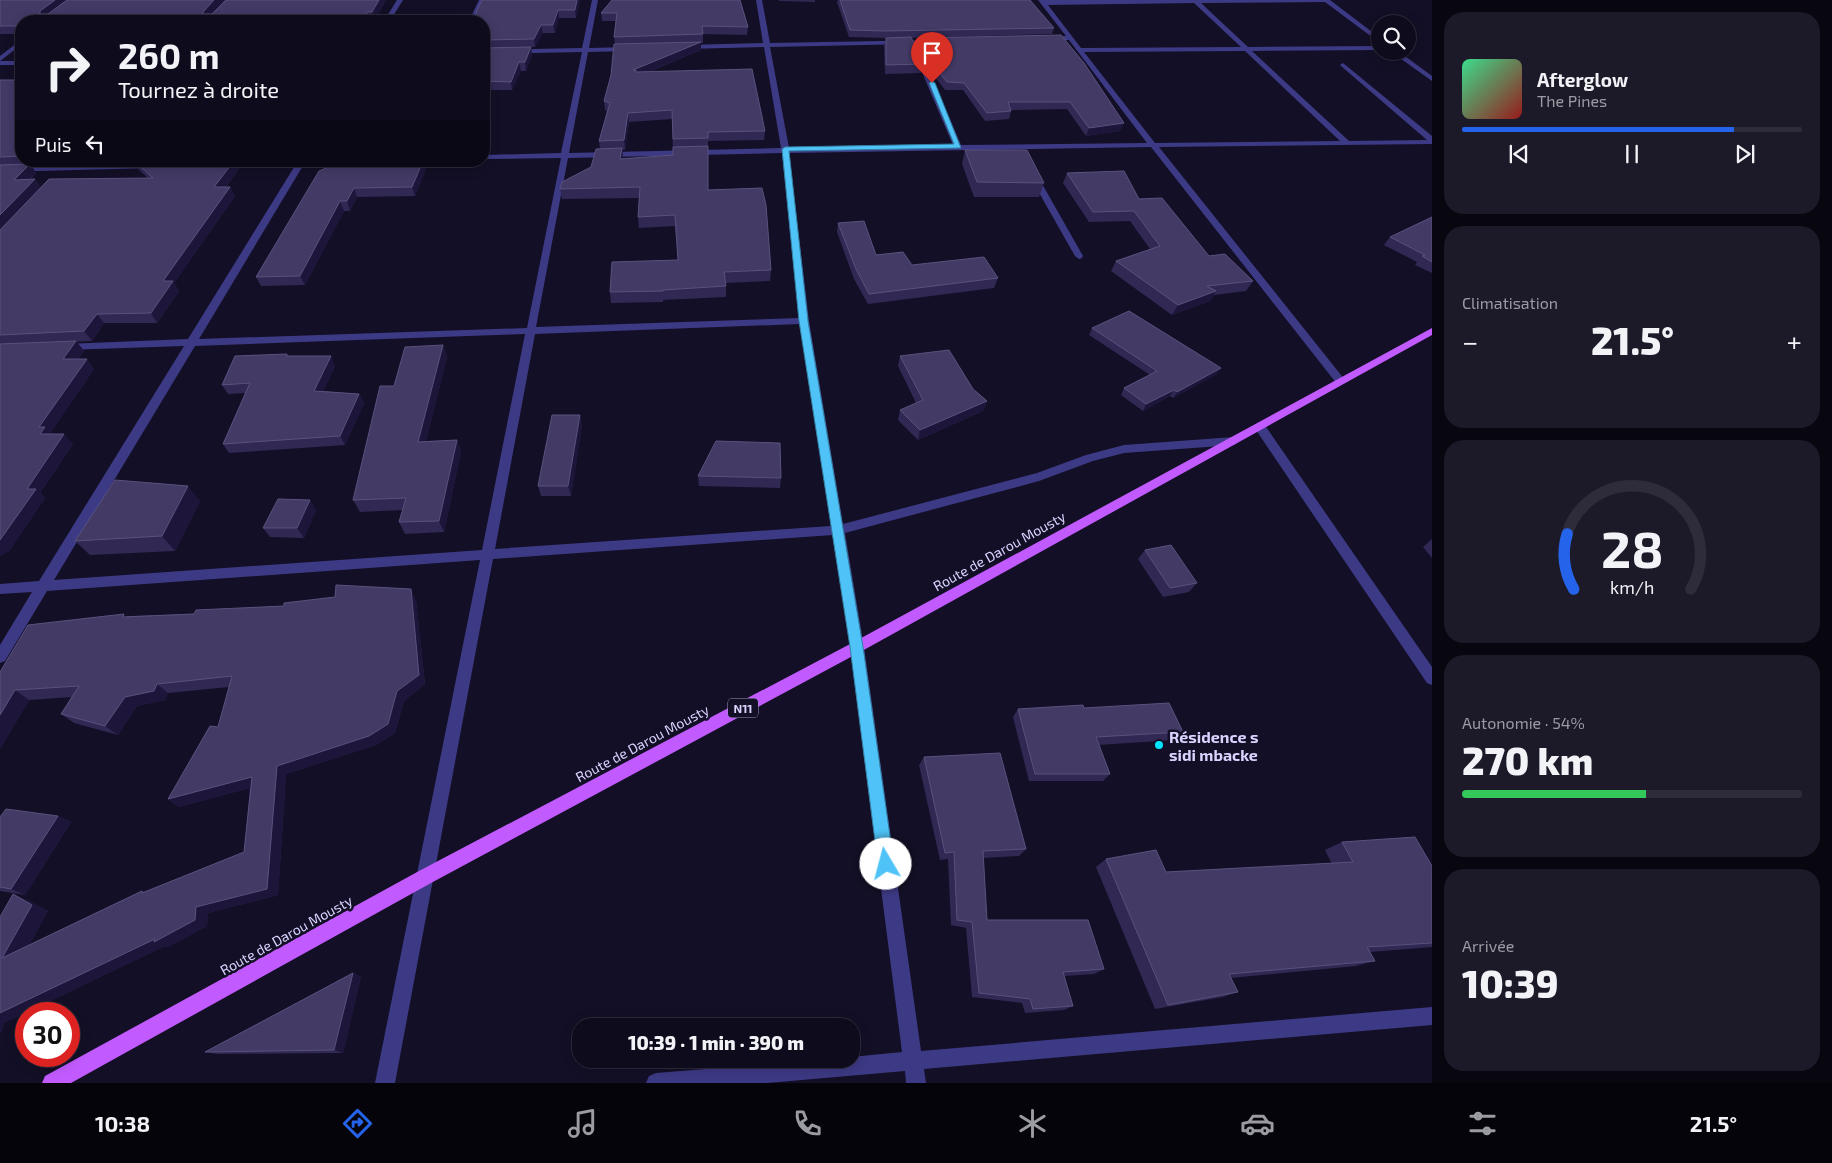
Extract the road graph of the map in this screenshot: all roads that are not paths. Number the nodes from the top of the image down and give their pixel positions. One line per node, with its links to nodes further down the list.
1 (400, 0): 8 (street)
2 (482, 0): 9 (street)
3 (595, 0): 21 (street)
4 (759, 0): 15 (street)
5 (1327, 0): 7 (street); 10 (street)
6 (1042, 2): 7 (street); 11 (street)
7 (1196, 2): 19 (street)
8 (391, 15)
9 (475, 15)
10 (1371, 34)
11 (1071, 38): 12 (street); 22 (street)
12 (1034, 39)
13 (941, 41): 14 (street)
14 (913, 42): 15 (street); 33 (street)
15 (766, 46): 17 (street); 35 (street)
16 (15, 47): 24 (street)
17 (681, 47)
18 (633, 48): 21 (street)
19 (1247, 48): 20 (street); 22 (street); 31 (street)
20 (1371, 48)
21 (585, 50): 23 (street); 36 (street)
22 (1081, 50): 32 (street)
23 (490, 52)
24 (0, 59)
25 (1406, 60): 29 (street)
26 (15, 63): 27 (street)
27 (0, 64)
28 (1343, 65): 30 (street)
29 (1430, 76)
30 (1432, 141): 31 (street)
31 (1347, 143): 32 (street)
32 (1152, 144): 34 (street); 51 (street)
33 (958, 146): 34 (street); 35 (street)
34 (1018, 146): 37 (street)
35 (785, 149): 36 (street); 46 (street)
36 (565, 155): 38 (street); 47 (street)
37 (1022, 155)
38 (490, 157)
39 (1027, 163): 45 (street)
40 (43, 167): 43 (street)
41 (70, 167): 44 (street)
42 (299, 167): 49 (street)
43 (0, 170)
44 (62, 175)
45 (1079, 256)
46 (804, 321): 47 (street); 54 (street)
47 (531, 330): 49 (street); 55 (street)
48 (1432, 331): 51 (main road, Route de Darou Mousty / N11)
49 (192, 342): 50 (street); 56 (street)
50 (58, 347)
51 (1341, 382): 52 (main road, Route de Darou Mousty / N11)
52 (1260, 427): 53 (main road, Route de Darou Mousty / N11); 60 (street)
53 (1234, 441): 54 (street); 58 (main road, Route de Darou Mousty / N11)
54 (837, 530): 55 (street); 58 (street)
55 (488, 555): 56 (street); 61 (street)
56 (43, 586): 57 (street); 59 (street)
57 (0, 589)
58 (856, 647): 61 (main road, Route de Darou Mousty / N11); 63 (street)
59 (0, 657)
60 (1432, 679)
61 (425, 877): 64 (main road, Route de Darou Mousty / N11); 65 (street)
62 (1432, 1016): 63 (street)
63 (913, 1061): 66 (street); 67 (street)
64 (52, 1083)
65 (385, 1083)
66 (656, 1083)
67 (916, 1083)

